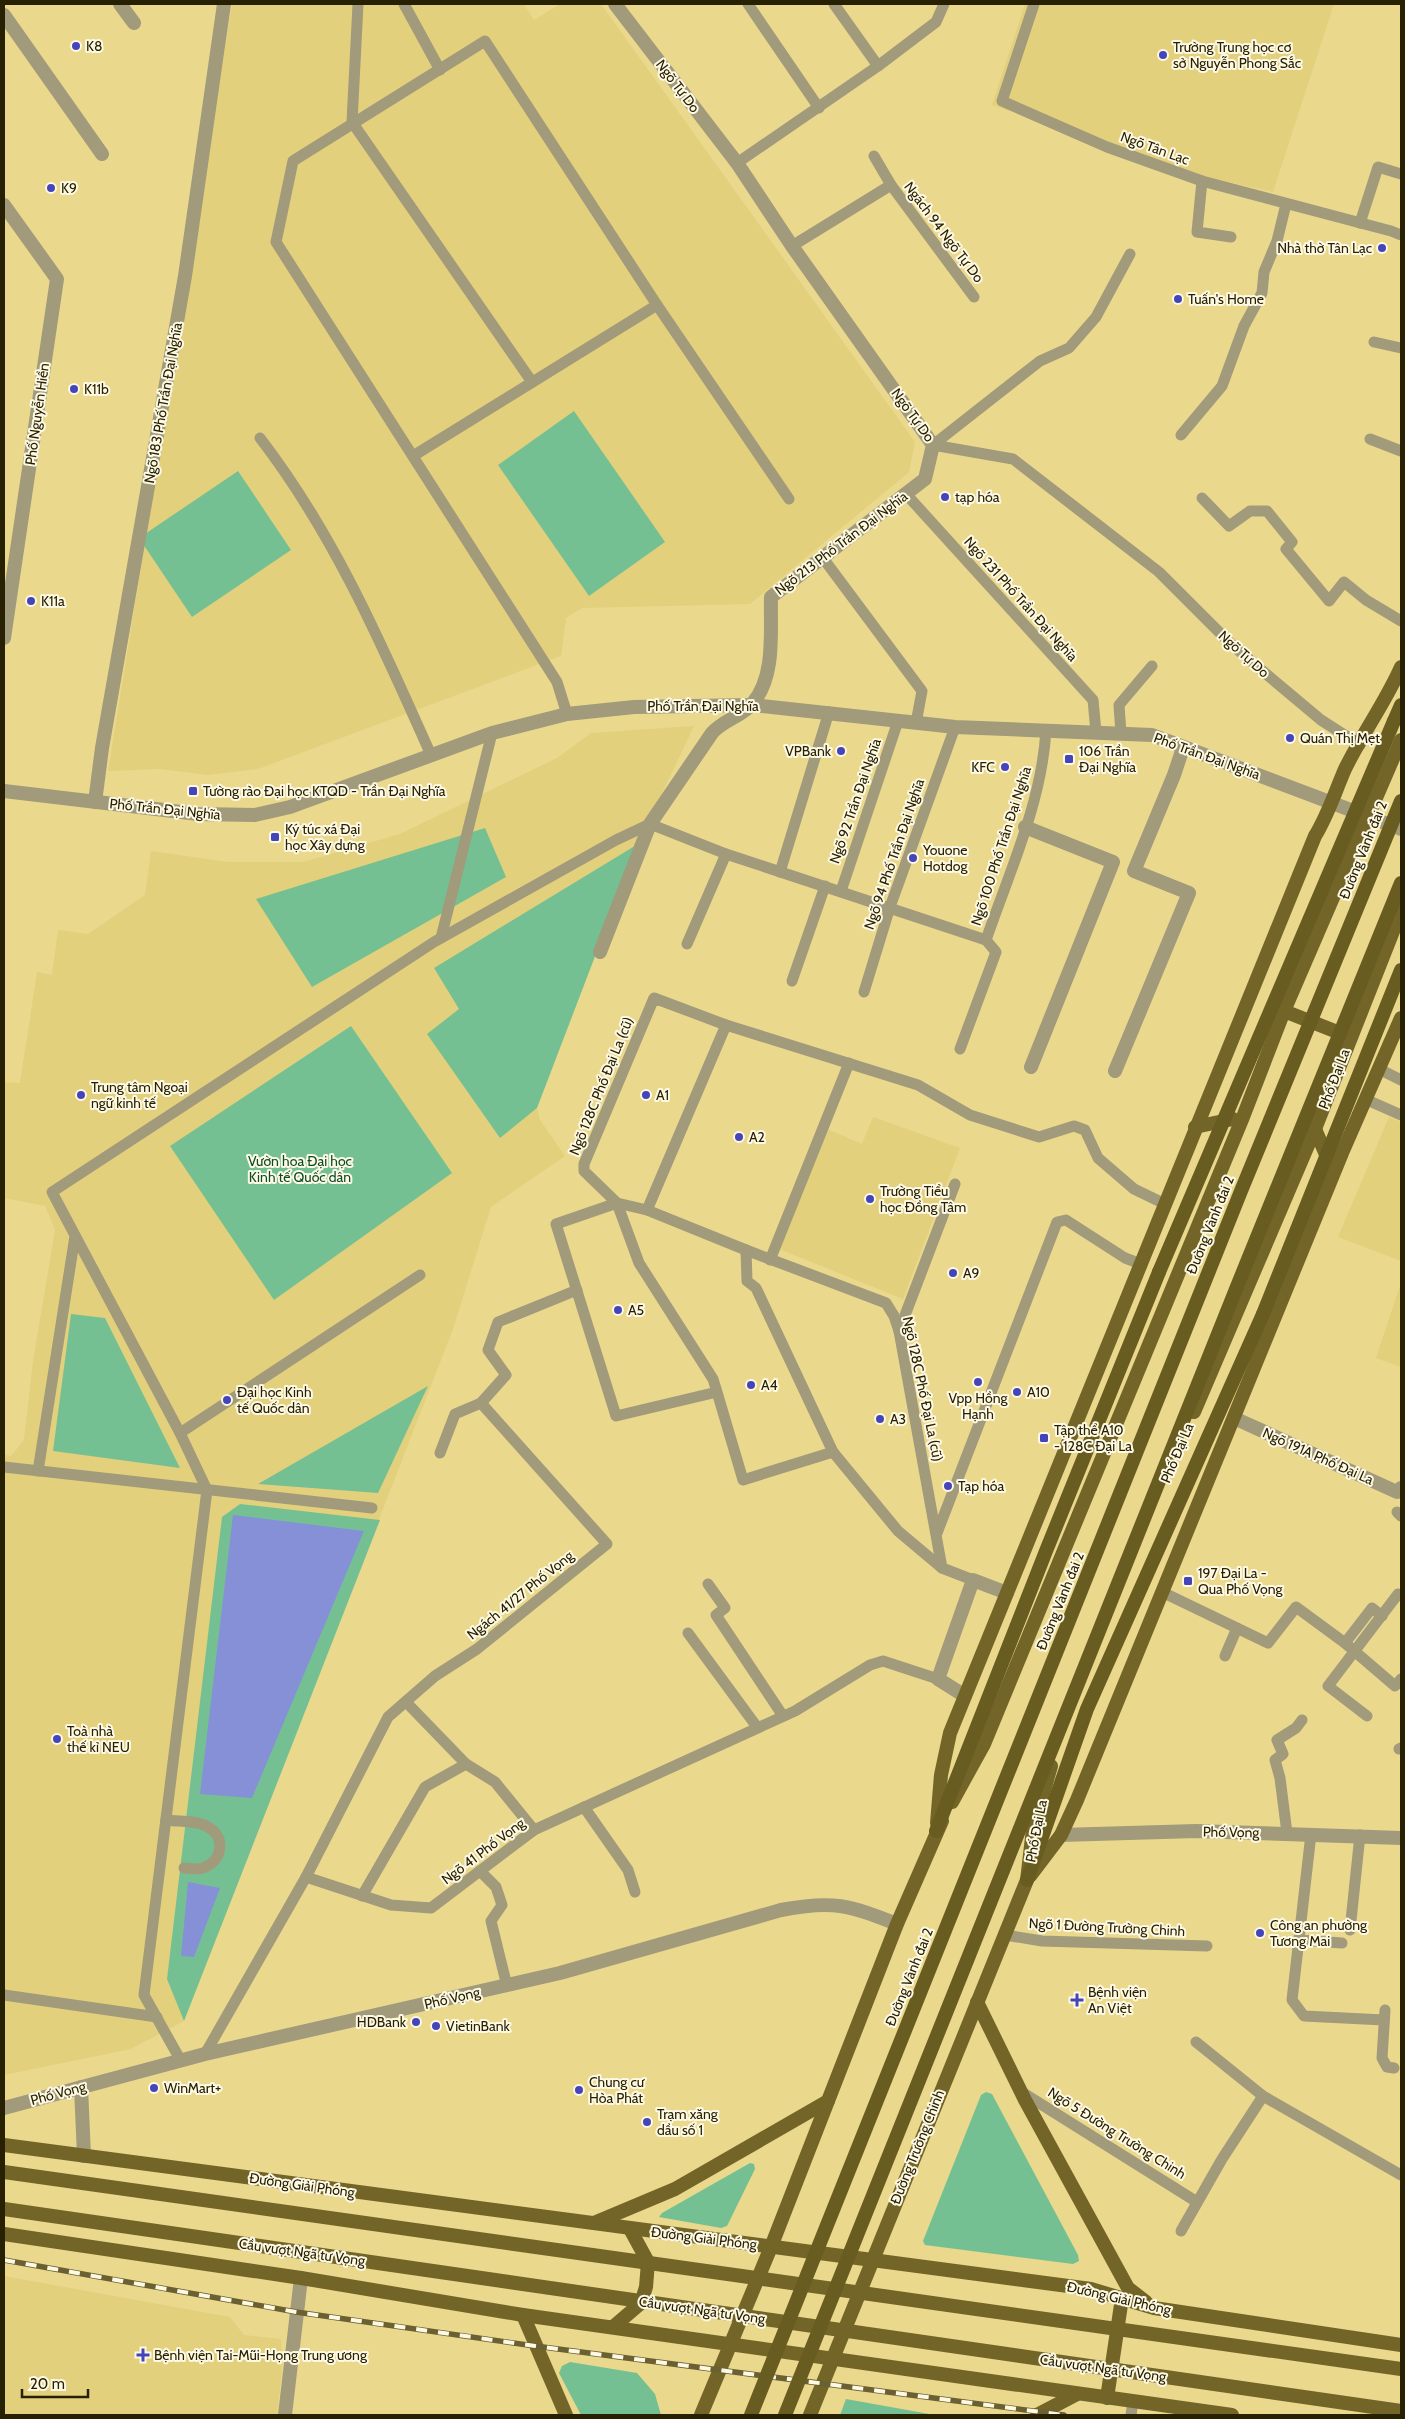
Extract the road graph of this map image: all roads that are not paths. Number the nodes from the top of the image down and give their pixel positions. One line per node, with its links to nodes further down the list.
1 (120, 4): 11 (street)
2 (224, 4): 65 (street, Ngõ 183 Phố Trần Đại Nghĩa)
3 (358, 4): 15 (lane)
4 (404, 4): 13 (lane)
5 (615, 4): 18 (street, Ngõ Tự Do)
6 (748, 4): 14 (lane)
7 (834, 4): 12 (lane)
8 (944, 4): 12 (lane)
9 (1034, 4): 20 (lane, Ngõ Tân Lạc)
10 (4, 15): 16 (street)
11 (134, 23)
12 (878, 66): 14 (lane)
13 (440, 70): 15 (lane); 30 (lane)
14 (819, 108): 18 (lane)
15 (352, 122): 33 (lane); 39 (lane)
16 (102, 154)
17 (874, 156): 21 (lane, Ngách 94 Ngõ Tự Do)
18 (737, 163): 27 (street, Ngõ Tự Do)
19 (1401, 174): 24 (lane)
20 (1202, 181): 22 (lane, Ngõ Tân Lạc); 26 (lane)
21 (891, 185): 27 (lane, Ngách 94 Ngõ Tự Do); 29 (lane, Ngách 94 Ngõ Tự Do)
22 (1286, 204): 24 (lane, Ngõ Tân Lạc); 34 (lane)
23 (4, 205): 45 (street, Phố Nguyễn Hiền)
24 (1360, 223): 25 (lane, Ngõ Tân Lạc)
25 (1401, 235)
26 (1232, 237)
27 (792, 246): 37 (street, Ngõ Tự Do)
28 (1130, 254): 37 (lane)
29 (974, 297)
30 (657, 304): 33 (lane); 42 (lane)
31 (1374, 342): 32 (lane)
32 (1401, 348)
33 (532, 382): 39 (lane)
34 (1181, 435)
35 (260, 438): 62 (lane)
36 (1370, 439): 38 (lane)
37 (933, 445): 40 (street, Ngõ 213 Phố Trần Đại Nghĩa); 60 (lane, Ngõ Tự Do)
38 (1401, 451)
39 (413, 456): 51 (lane)
40 (906, 494): 43 (street, Ngõ 213 Phố Trần Đại Nghĩa); 56 (lane, Ngõ 231 Phố Trần Đại Nghĩa)
41 (1202, 498): 44 (lane)
42 (789, 499)
43 (823, 558): 48 (street, Ngõ 213 Phố Trần Đại Nghĩa); 53 (lane)
44 (1401, 621)
45 (4, 638)
46 (1152, 666): 58 (lane)
47 (1401, 667): 60 (main road)
48 (752, 705): 50 (street, Phố Trần Đại Nghĩa); 51 (street, Phố Trần Đại Nghĩa); 68 (street)
49 (1401, 706): 150 (highway, bridge)
50 (829, 712): 52 (street, Phố Trần Đại Nghĩa); 74 (lane)
51 (566, 714): 57 (street, Phố Trần Đại Nghĩa)
52 (898, 721): 53 (street, Phố Trần Đại Nghĩa); 77 (lane, Ngõ 92 Trần Đại Nghĩa)
53 (916, 723): 54 (street, Phố Trần Đại Nghĩa)
54 (955, 727): 55 (street, Phố Trần Đại Nghĩa); 78 (lane, Ngõ 94 Phố Trần Đại Nghĩa)
55 (1046, 730): 56 (street, Phố Trần Đại Nghĩa); 69 (lane, Ngõ 100 Phố Trần Đại Nghĩa)
56 (1096, 732): 58 (street, Phố Trần Đại Nghĩa)
57 (492, 733): 62 (street, Phố Trần Đại Nghĩa); 80 (lane)
58 (1121, 734): 61 (street, Phố Trần Đại Nghĩa)
59 (1401, 740): 67 (main road)
60 (1360, 745): 66 (main road)
61 (1183, 748): 66 (street, Phố Trần Đại Nghĩa); 73 (street)
62 (431, 755): 65 (street, Phố Trần Đại Nghĩa)
63 (4, 791): 65 (street, Phố Trần Đại Nghĩa)
64 (1401, 801): 209 (highway, Đường Vành đai 2, bridge)
65 (95, 802)
66 (1332, 802): 67 (street, Phố Trần Đại Nghĩa); 100 (main road)
67 (1369, 816): 70 (street, Phố Trần Đại Nghĩa); 87 (main road)
68 (650, 824): 71 (lane); 80 (lane); 83 (street)
69 (1025, 827): 72 (street); 81 (lane, Ngõ 100 Phố Trần Đại Nghĩa)
70 (1401, 829)
71 (726, 854): 74 (lane); 82 (lane)
72 (1113, 862): 73 (street); 93 (street)
73 (1134, 871): 95 (street)
74 (780, 872): 76 (lane)
75 (1401, 883): 210 (highway, bridge)
76 (825, 886): 77 (lane); 85 (lane)
77 (841, 891): 78 (lane)
78 (890, 908): 81 (lane); 86 (lane, Ngõ 94 Phố Trần Đại Nghĩa)
79 (1401, 912): 90 (main road, Phố Đại La)
80 (441, 938): 107 (lane)
81 (986, 940): 91 (lane)
82 (687, 944)
83 (600, 952)
84 (1401, 970): 159 (highway, bridge)
85 (792, 981)
86 (864, 992)
87 (1284, 1011): 90 (main road); 99 (main road)
88 (1401, 1018): 94 (main road, Phố Đại La)
89 (726, 1025): 92 (lane, Ngõ 128C Phố Đại La (cũ)); 104 (lane, Ngõ 128C Phố Đại La (cũ)); 106 (lane)
90 (1350, 1038): 101 (main road, Phố Đại La)
91 (960, 1049)
92 (849, 1063): 105 (lane, Ngõ 128C Phố Đại La (cũ)); 109 (lane)
93 (1031, 1067)
94 (1379, 1069): 96 (lane); 97 (main road, Phố Đại La)
95 (1115, 1071)
96 (1401, 1080)
97 (1365, 1099): 98 (lane); 102 (main road, Phố Đại La)
98 (1401, 1115)
99 (1244, 1117): 100 (main road); 150 (main road)
100 (1195, 1127): 105 (main road)
101 (1315, 1128): 102 (main road); 159 (main road, Phố Đại La)
102 (1334, 1174): 116 (main road, Phố Đại La)
103 (955, 1184): 113 (lane)
104 (617, 1203): 106 (lane, Ngõ 128C Phố Đại La (cũ)); 112 (lane); 114 (lane)
105 (1165, 1204): 110 (main road)
106 (647, 1210): 108 (lane, Ngõ 128C Phố Đại La (cũ))
107 (75, 1236): 117 (lane); 121 (lane)
108 (746, 1250): 109 (lane, Ngõ 128C Phố Đại La (cũ)); 119 (lane)
109 (770, 1260): 113 (lane, Ngõ 128C Phố Đại La (cũ))
110 (1140, 1264): 125 (lane); 131 (main road)
111 (420, 1275): 117 (lane)
112 (577, 1290): 114 (lane); 115 (lane)
113 (898, 1331): 125 (lane, Ngõ 128C Phố Đại La (cũ))
114 (717, 1392): 119 (lane)
115 (481, 1403): 118 (lane); 141 (lane, Ngách 41/27 Phố Vọng)
116 (1234, 1418): 122 (street, Ngõ 191A Phố Đại La); 129 (main road, Phố Đại La)
117 (180, 1433): 123 (lane)
118 (440, 1452)
119 (833, 1452): 126 (lane)
120 (4, 1468): 121 (lane)
121 (38, 1471): 123 (lane)
122 (1401, 1488)
123 (207, 1490): 124 (lane); 148 (lane)
124 (372, 1508)
125 (937, 1533): 126 (lane, Ngõ 128C Phố Đại La (cũ))
126 (942, 1568): 127 (lane)
127 (973, 1580): 131 (street); 138 (street)
128 (708, 1584): 142 (lane)
129 (1162, 1592): 133 (lane); 153 (main road, Phố Đại La)
130 (1397, 1592): 132 (lane)
131 (1007, 1593): 140 (main road)
132 (1382, 1616): 135 (lane); 136 (lane)
133 (1236, 1628): 135 (lane); 137 (lane)
134 (688, 1632): 145 (lane)
135 (1346, 1643): 136 (lane)
136 (1355, 1651): 139 (lane); 143 (lane)
137 (1225, 1656)
138 (938, 1679): 140 (street); 142 (lane, Ngõ 41 Phố Vọng)
139 (1401, 1679)
140 (965, 1696): 150 (main road)
141 (406, 1702): 146 (lane); 158 (lane, Ngách 41/27 Phố Vọng)
142 (782, 1716): 145 (lane, Ngõ 41 Phố Vọng)
143 (1367, 1716)
144 (1302, 1720): 151 (lane)
145 (757, 1727): 147 (lane, Ngõ 41 Phố Vọng)
146 (466, 1764): 149 (lane); 161 (lane)
147 (584, 1807): 149 (lane, Ngõ 41 Phố Vọng); 160 (lane)
148 (166, 1820): 156 (lane); 171 (lane)
149 (534, 1830): 157 (lane, Ngõ 41 Phố Vọng)
150 (936, 1831): 162 (main road)
151 (1287, 1833): 152 (street, Phố Vọng); 153 (street, Phố Vọng)
152 (1311, 1834): 154 (street, Phố Vọng); 165 (lane)
153 (1061, 1835): 159 (main road, Phố Đại La)
154 (1360, 1835): 155 (street, Phố Vọng); 163 (lane)
155 (1401, 1838)
156 (184, 1868)
157 (480, 1871): 161 (lane, Ngõ 41 Phố Vọng); 168 (lane)
158 (306, 1877): 161 (lane, Ngõ 41 Phố Vọng); 173 (lane)
159 (1027, 1880): 164 (main road, Đường Trường Chinh)
160 (635, 1892)
161 (362, 1896)
162 (897, 1924): 168 (street, Phố Vọng); 179 (main road)
163 (1350, 1930)
164 (1005, 1935): 167 (lane, Ngõ 1 Đường Trường Chinh); 170 (main road, Đường Trường Chinh)
165 (1299, 1940): 166 (lane); 175 (lane)
166 (1342, 1944)
167 (1207, 1946)
168 (507, 1986): 173 (street, Phố Vọng)
169 (4, 1995): 171 (lane)
170 (977, 2002): 177 (main road); 192 (main road, Đường Trường Chinh)
171 (157, 2018): 174 (lane)
172 (1196, 2042): 178 (lane)
173 (205, 2054): 174 (street, Phố Vọng)
174 (181, 2061): 176 (street, Phố Vọng)
175 (1394, 2068)
176 (81, 2087): 180 (street, Phố Vọng); 182 (street)
177 (1020, 2090): 185 (lane, Ngõ 5 Đường Trường Chinh); 195 (main road)
178 (1263, 2096): 184 (lane); 185 (lane)
179 (828, 2101): 187 (main road); 191 (main road)
180 (4, 2108)
181 (4, 2145): 182 (main road, Đường Giải Phóng)
182 (84, 2156): 187 (main road, Đường Giải Phóng)
183 (4, 2172): 201 (main road, bridge)
184 (1401, 2174)
185 (1198, 2202): 189 (lane)
186 (4, 2209): 205 (main road, Cầu vượt Ngã tư Vọng, bridge)
187 (592, 2224): 188 (main road, Đường Giải Phóng)
188 (630, 2229): 191 (main road, Đường Giải Phóng); 197 (main road)
189 (1181, 2231)
190 (4, 2234): 193 (main road)
191 (771, 2247): 192 (main road, Đường Giải Phóng); 198 (main road)
192 (872, 2261): 194 (main road, Đường Giải Phóng); 200 (main road, Đường Trường Chinh)
193 (301, 2278): 196 (main road); 206 (street)
194 (1122, 2298): 195 (main road, Đường Giải Phóng); 203 (main road)
195 (1154, 2308): 199 (main road, Đường Giải Phóng)
196 (523, 2315): 197 (main road); 207 (main road)
197 (613, 2327): 198 (main road)
198 (732, 2344): 200 (main road); 208 (main road)
199 (1401, 2345)
200 (832, 2359): 202 (main road); 211 (main road, Đường Trường Chinh)
201 (1401, 2369)
202 (1077, 2394): 203 (main road); 212 (main road)
203 (1107, 2398): 204 (main road)
204 (1132, 2408): 213 (main road)
205 (1401, 2411)
206 (285, 2415)
207 (566, 2415)
208 (701, 2415)
209 (751, 2415)
210 (785, 2415)
211 (810, 2415)
212 (1037, 2415)
213 (1232, 2415)

